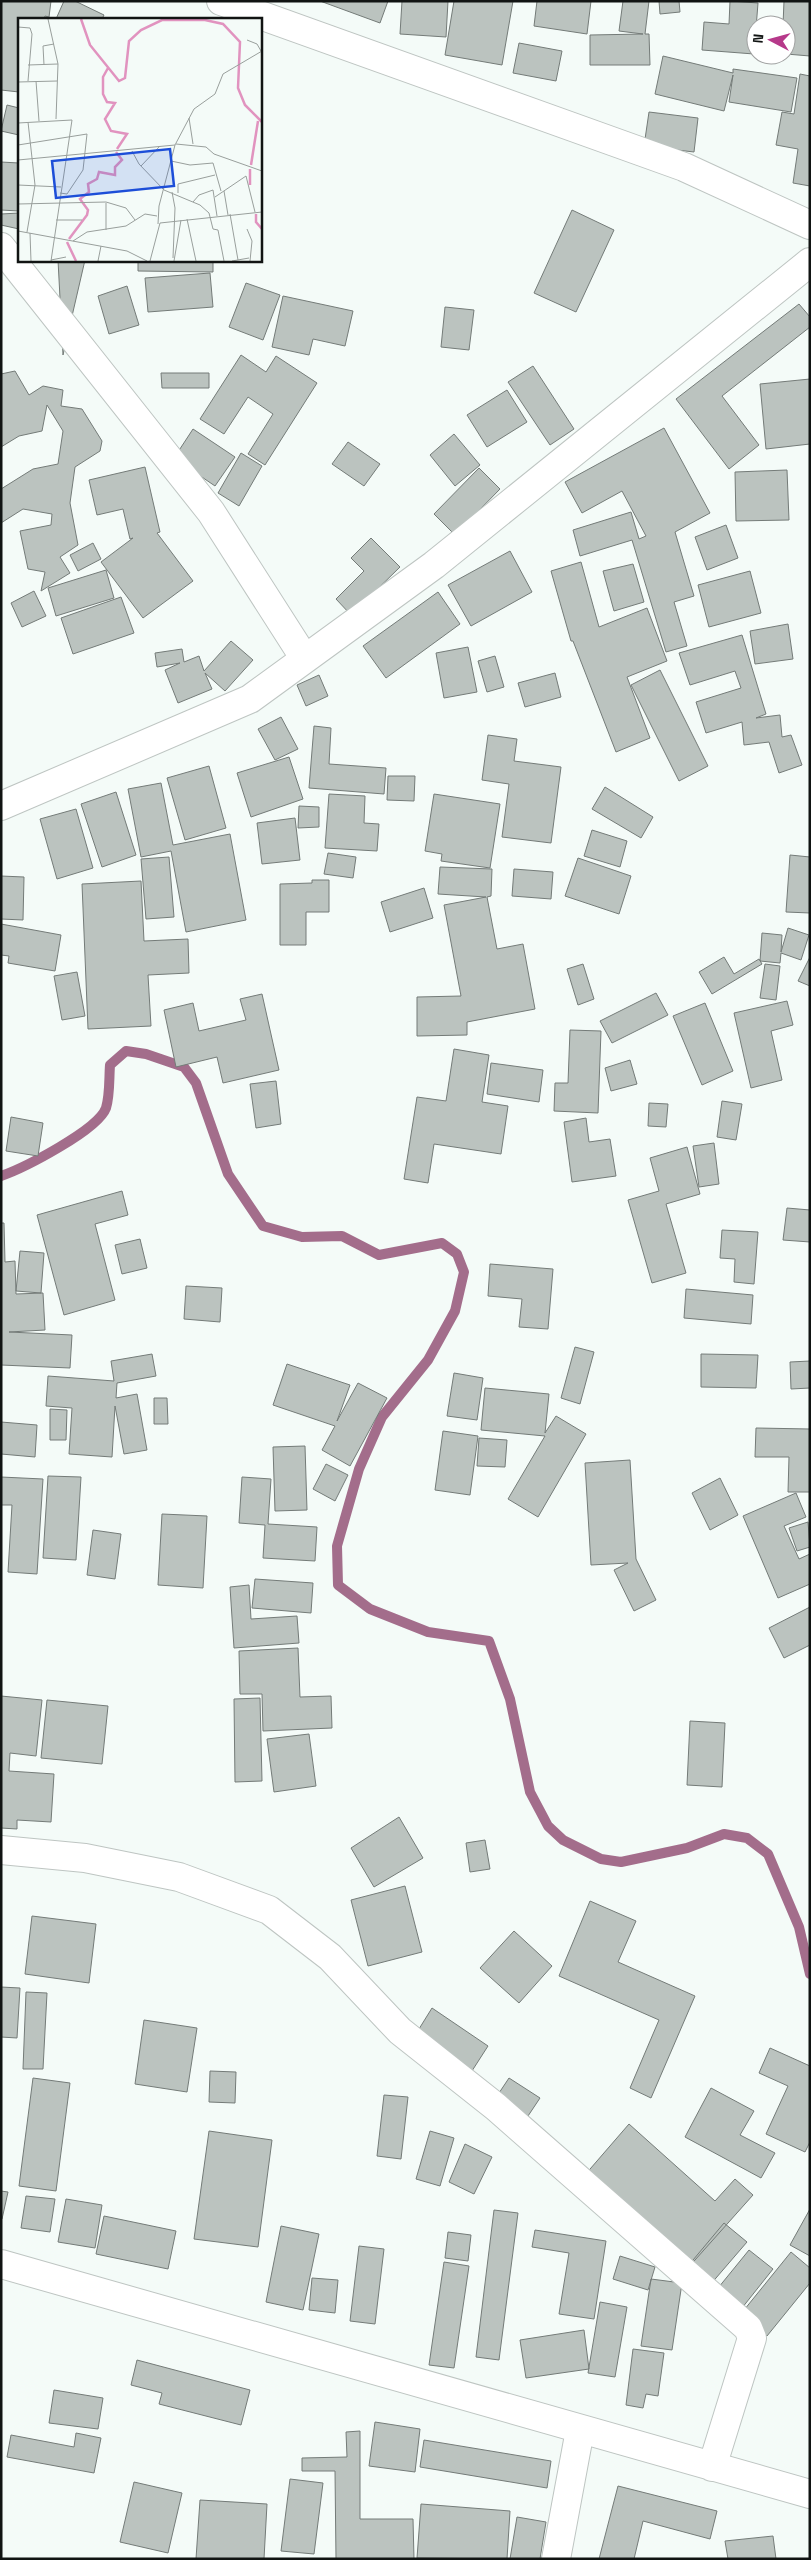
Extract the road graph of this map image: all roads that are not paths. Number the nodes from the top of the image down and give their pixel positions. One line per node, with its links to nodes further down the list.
1 (221, 1): 2 (street)
2 (266, 10): 3 (street)
3 (810, 225)
4 (1, 247): 6 (street)
5 (810, 262): 6 (street)
6 (305, 659): 7 (street)
7 (1, 806)
8 (1, 1850): 11 (street)
9 (1, 2264): 10 (street)
10 (580, 2430): 11 (street); 13 (street)
11 (712, 2467): 12 (street)
12 (810, 2494)
13 (556, 2559)

